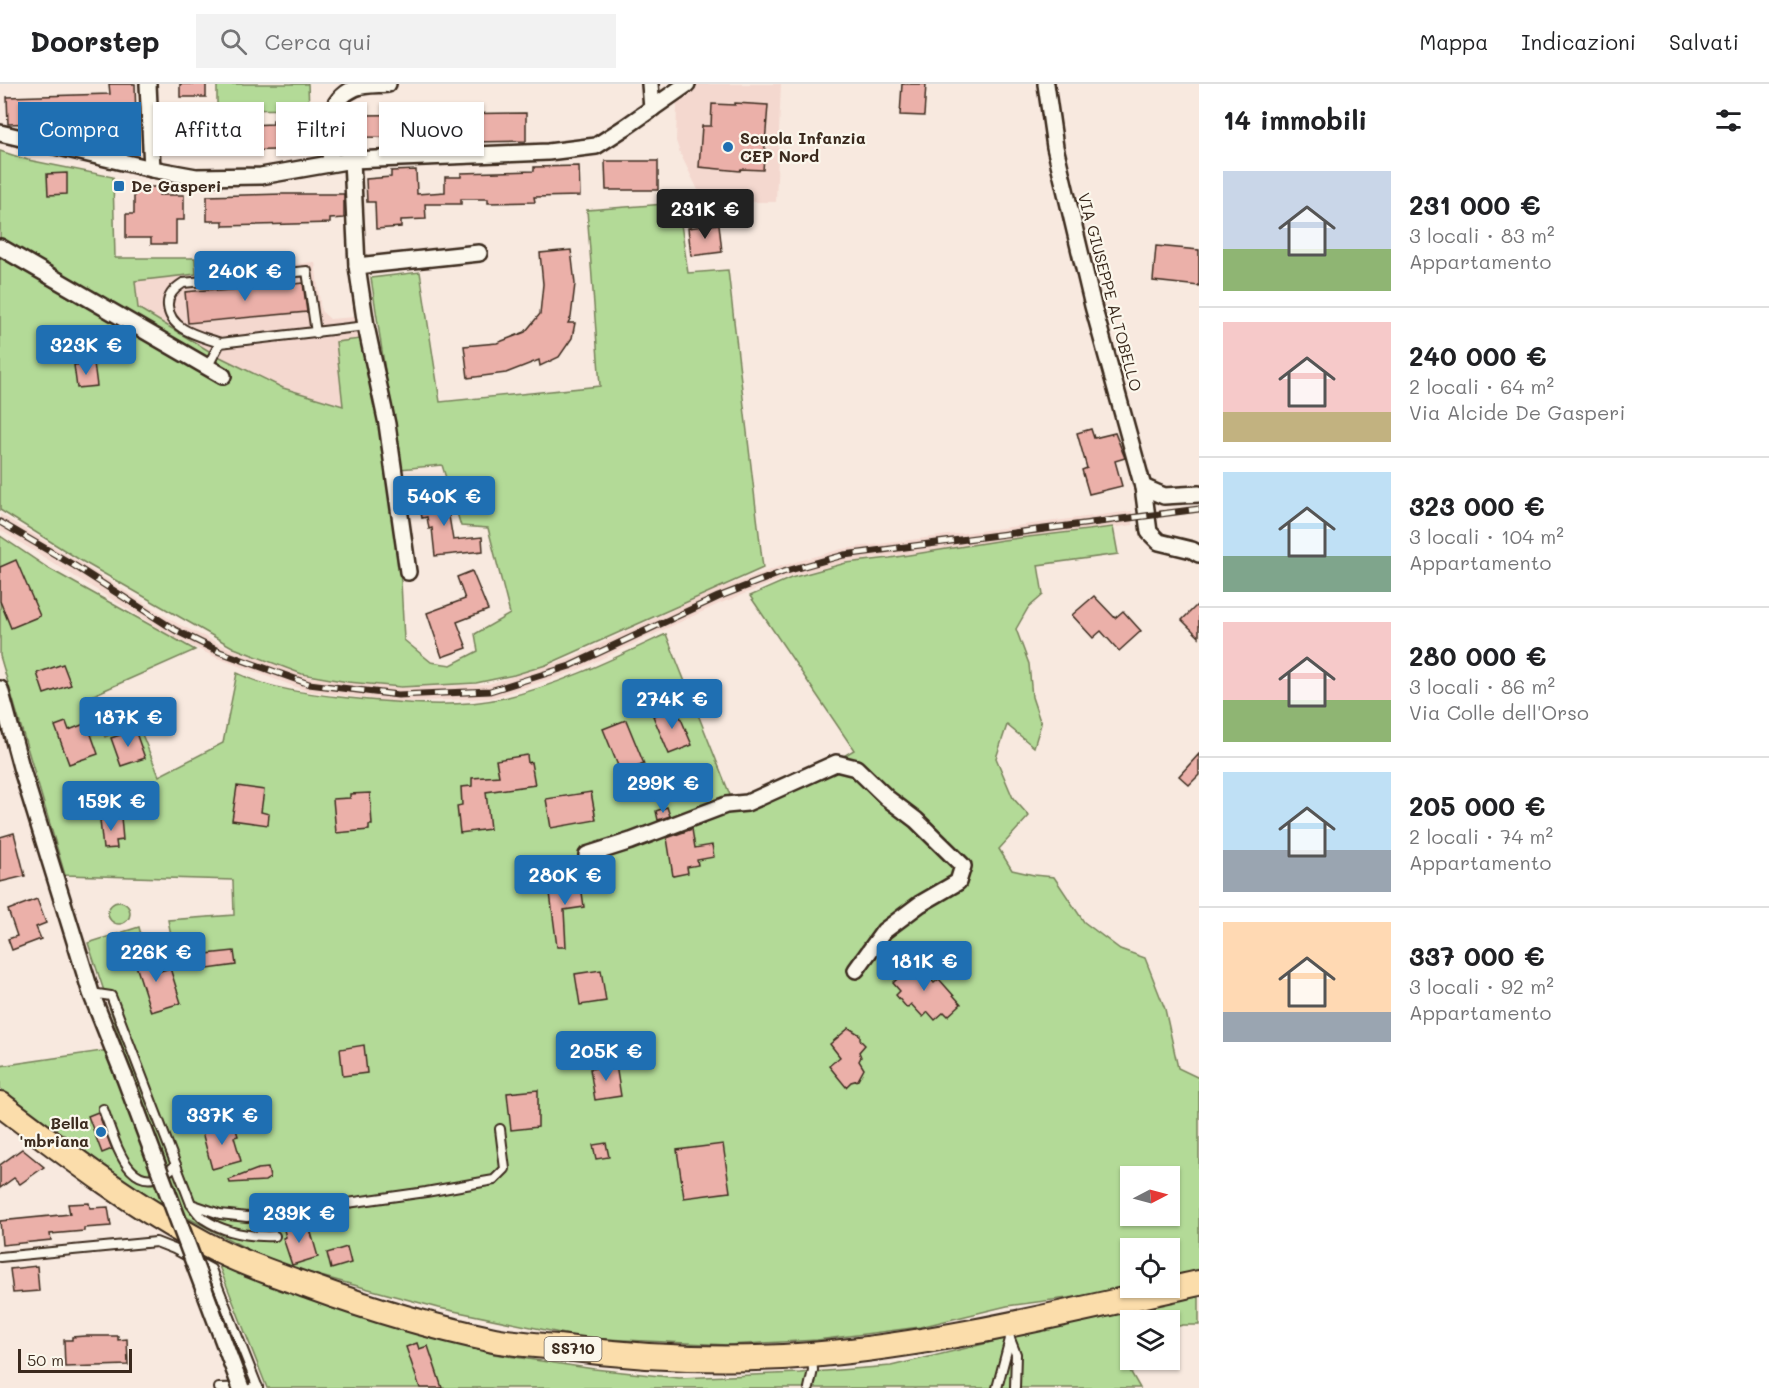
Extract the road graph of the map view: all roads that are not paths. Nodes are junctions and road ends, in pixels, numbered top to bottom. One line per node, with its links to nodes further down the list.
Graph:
1 (148, 84): 10 (street)
2 (388, 84): 9 (street)
3 (650, 84): 6 (street)
4 (687, 84): 6 (street)
5 (1046, 84): 19 (street, VIA GIUSEPPE ALTOBELLO)
6 (652, 109): 8 (street)
7 (0, 133): 10 (street)
8 (352, 160): 9 (street); 13 (street)
9 (332, 163): 10 (street)
10 (152, 169)
11 (0, 247): 17 (street)
12 (479, 253): 13 (street)
13 (357, 266): 14 (street)
14 (366, 326): 15 (lane); 22 (street)
15 (316, 333): 16 (lane); 16 (lane)
16 (220, 343): 17 (lane)
17 (208, 366): 18 (street)
18 (223, 376)
19 (1143, 487): 20 (street); 21 (street, VIA GIUSEPPE ALTOBELLO)
20 (1199, 494)
21 (1199, 554)
22 (408, 572)
23 (0, 689): 26 (street)
24 (587, 855): 25 (street)
25 (856, 969)
26 (91, 993): 30 (lane); 38 (street, bridge)
27 (0, 1104): 36 (main road, SS710)
28 (103, 1109): 30 (lane)
29 (500, 1129): 31 (lane)
30 (176, 1165): 31 (lane)
31 (191, 1204): 32 (lane)
32 (275, 1236)
33 (0, 1257): 39 (lane)
34 (1199, 1283): 35 (main road, SS710)
35 (1008, 1332): 36 (main road, SS710); 41 (lane); 42 (lane)
36 (812, 1355): 40 (lane)
37 (219, 1388): 39 (lane)
38 (241, 1388)
39 (258, 1388)
40 (809, 1388)
41 (997, 1388)
42 (1015, 1388)

